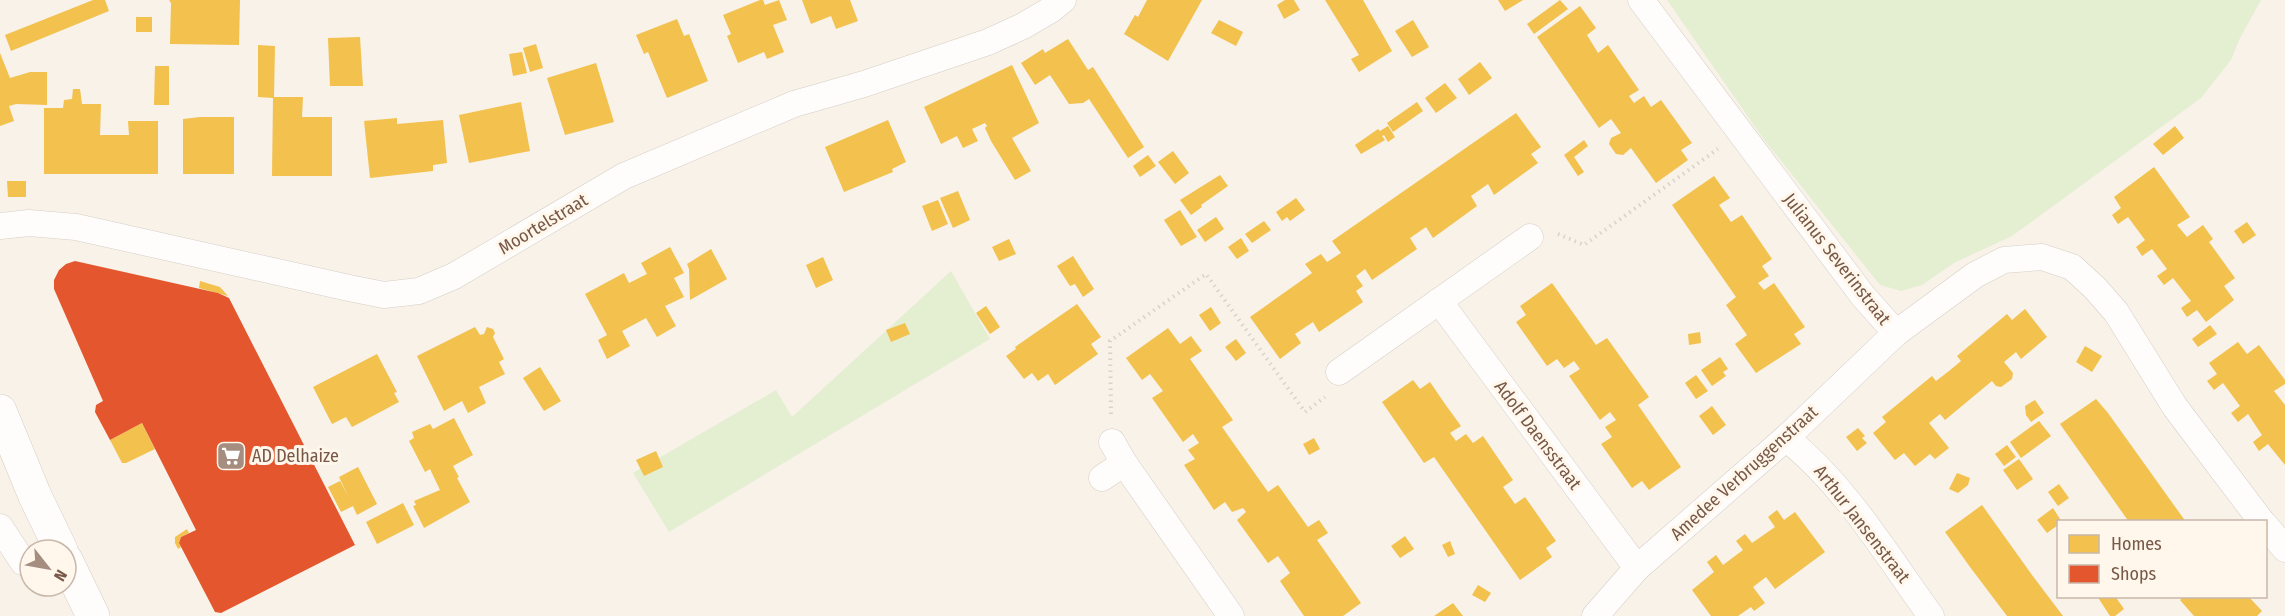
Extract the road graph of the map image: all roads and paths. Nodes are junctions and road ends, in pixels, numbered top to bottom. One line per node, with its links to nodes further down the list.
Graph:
1 (1063, 0): 4 (street, Moortelstraat)
2 (1641, 0): 3 (street, Julianus Severinstraat)
3 (1740, 132): 5 (path); 7 (street, Julianus Severinstraat)
4 (0, 226)
5 (1530, 237): 6 (street)
6 (1439, 301): 8 (street); 20 (street, Adolf Daensstraat)
7 (1896, 333): 10 (street, Amedee Verbruggenstraat); 14 (street, Julianus Severinstraat)
8 (1339, 372): 12 (path)
9 (0, 411): 11 (main road)
10 (1786, 438): 20 (street, Amedee Verbruggenstraat); 25 (street, Arthur Jansenstraat)
11 (8, 453): 17 (main road)
12 (1118, 453): 13 (street); 23 (street)
13 (1102, 478)
14 (2260, 520)
15 (0, 527): 19 (street)
16 (2267, 528): 18 (street)
17 (54, 538)
18 (2285, 549)
19 (18, 554)
20 (1637, 568): 24 (street, Amedee Verbruggenstraat)
21 (78, 585): 22 (main road)
22 (93, 616)
23 (1231, 616)
24 (1595, 616)
25 (1931, 616)

